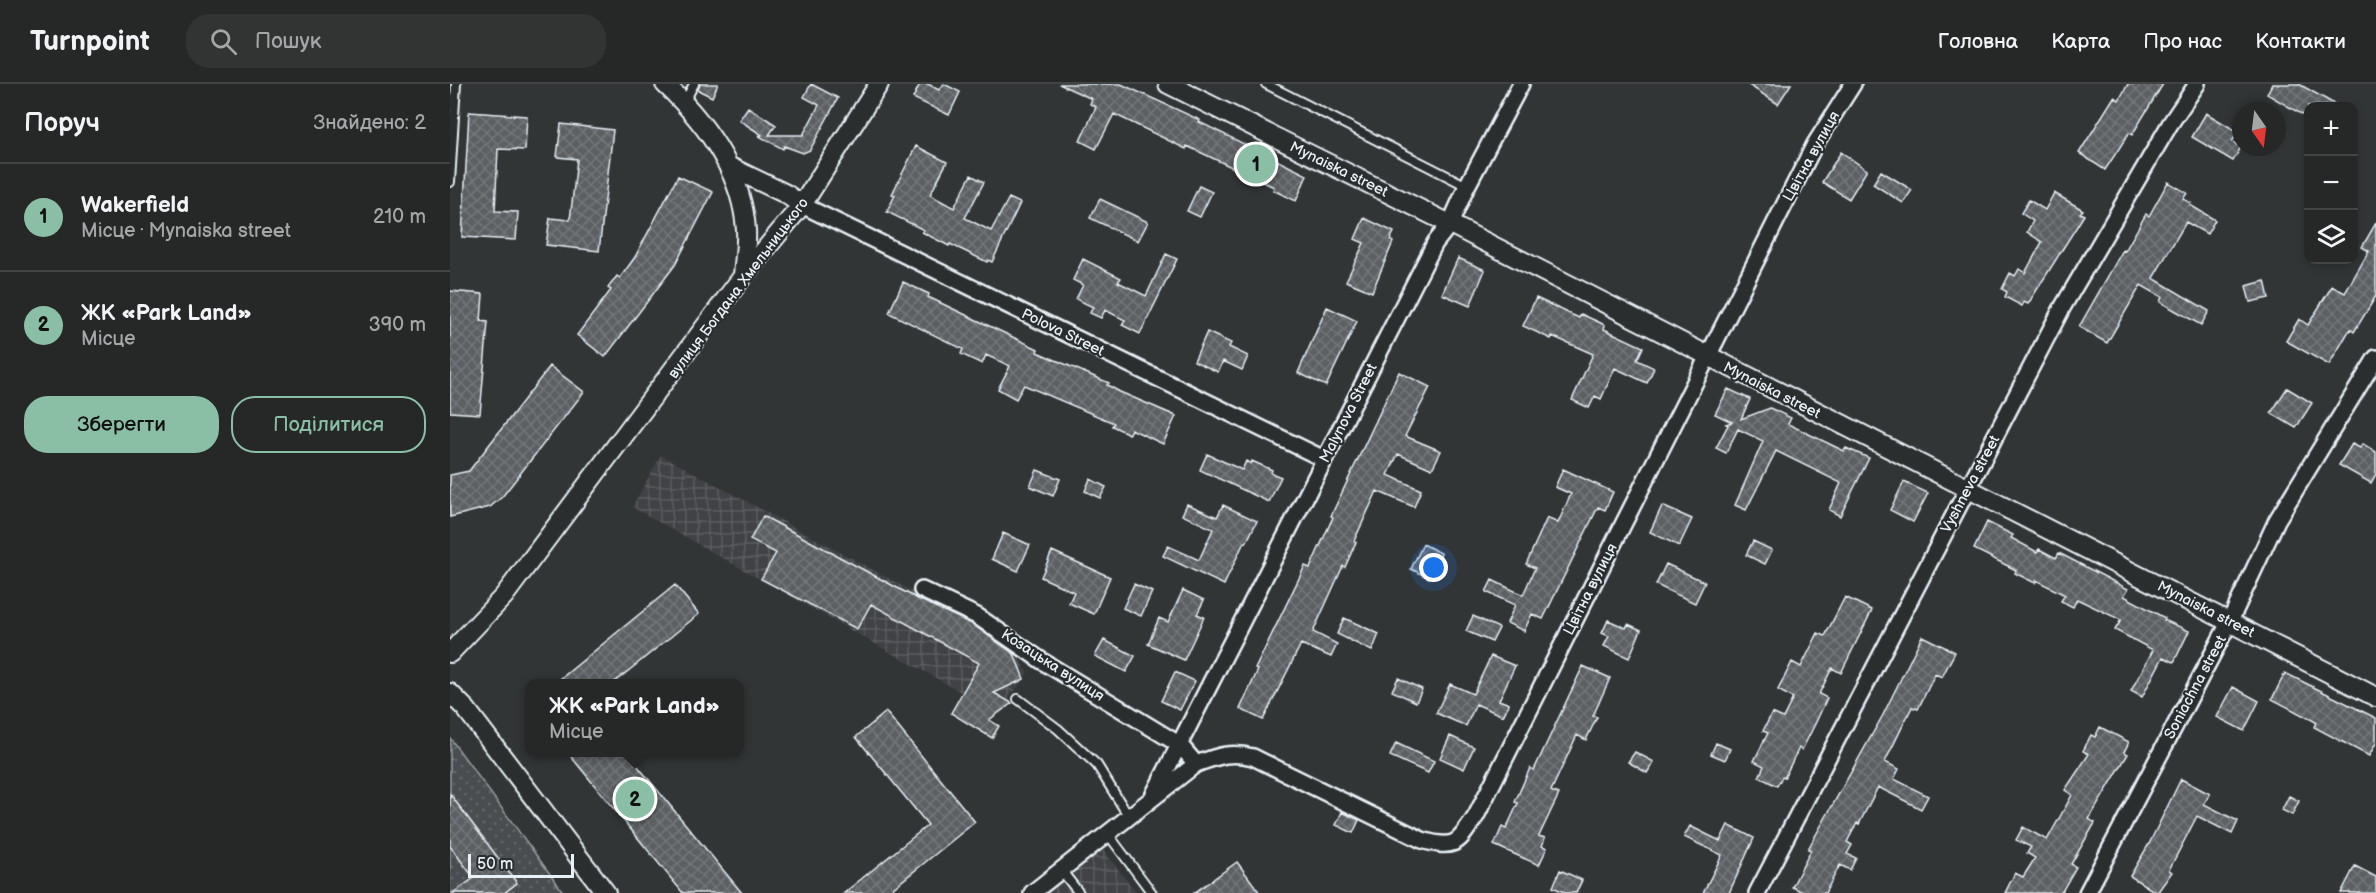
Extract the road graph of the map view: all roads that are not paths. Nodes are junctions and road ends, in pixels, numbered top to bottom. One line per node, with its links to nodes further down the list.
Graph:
1 (456, 84): 12 (lane)
2 (665, 84): 10 (street)
3 (694, 84): 10 (lane)
4 (879, 84): 14 (street, вулиця Богдана Хмельницького)
5 (1167, 84): 15 (street, Mynaiska street)
6 (1266, 84): 13 (lane)
7 (1521, 84): 13 (street, Malynova Street)
8 (1853, 84): 17 (street, Цвітна вулиця)
9 (2197, 84): 20 (street, Vyshneva street)
10 (684, 102): 11 (street)
11 (730, 167): 14 (street); 16 (street)
12 (450, 182)
13 (1467, 186): 15 (street, Malynova Street)
14 (802, 205): 16 (street, вулиця Богдана Хмельницького); 19 (street, Polova Street)
15 (1450, 224): 17 (street, Mynaiska street); 19 (street, Malynova Street)
16 (743, 276): 23 (street, вулиця Богдана Хмельницького)
17 (1707, 357): 20 (street, Mynaiska street); 28 (street, Цвітна вулиця)
18 (2376, 358): 22 (street, Soniachna street)
19 (1324, 459): 27 (street, Malynova Street)
20 (1968, 489): 22 (street, Mynaiska street); 37 (street, Vyshneva street)
21 (922, 590): 27 (street, Козацька вулиця)
22 (2230, 621): 25 (street, Mynaiska street); 38 (street, Soniachna street)
23 (450, 653)
24 (450, 693): 33 (street)
25 (2376, 697)
26 (1018, 699): 30 (lane)
27 (1180, 745): 28 (street, Козацька вулиця); 29 (street, Malynova Street)
28 (1196, 764): 29 (street, Цвітна вулиця)
29 (1150, 801): 30 (street, Цвітна вулиця)
30 (1129, 818): 31 (street, Цвітна вулиця)
31 (1108, 834): 32 (street, Цвітна вулиця); 36 (lane)
32 (1061, 870): 34 (street, Цвітна вулиця); 35 (lane)
33 (606, 893)
34 (1032, 893)
35 (1078, 893)
36 (1152, 893)
37 (1757, 893)
38 (2087, 893)

